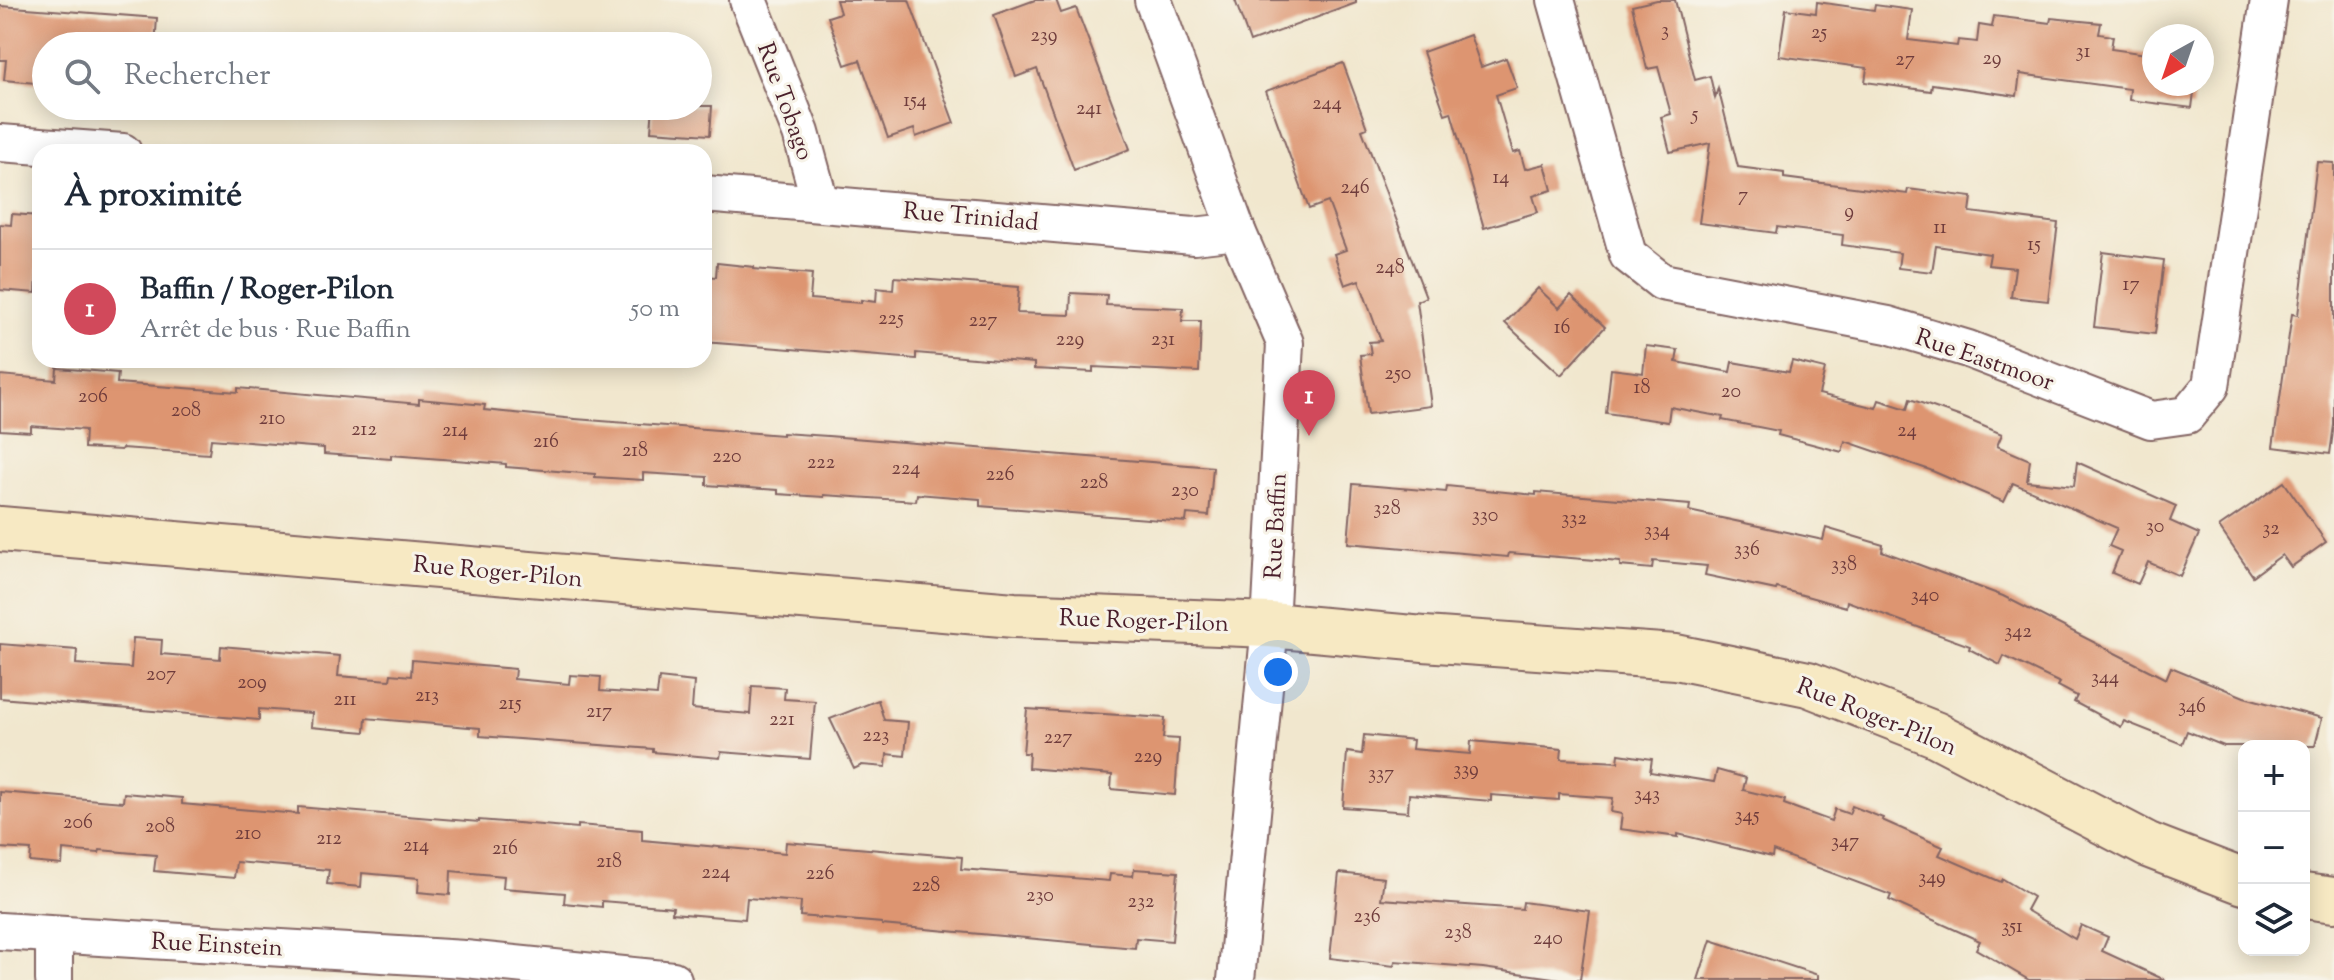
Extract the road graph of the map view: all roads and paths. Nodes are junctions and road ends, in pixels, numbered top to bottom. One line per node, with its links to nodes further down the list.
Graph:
1 (748, 0): 8 (street, Rue Tobago)
2 (1153, 0): 9 (street, Rue Baffin)
3 (1556, 0): 4 (street, Rue Eastmoor)
4 (2269, 0)
5 (0, 143): 6 (street)
6 (32, 145)
7 (712, 195): 8 (street, Rue Trinidad)
8 (820, 202): 9 (street, Rue Trinidad)
9 (1237, 231): 11 (street, Rue Baffin)
10 (0, 529): 11 (street, Rue Roger-Pilon)
11 (1270, 625): 12 (street, Rue Roger-Pilon); 20 (street, Rue Baffin)
12 (2238, 880)
13 (2310, 897): 14 (street)
14 (2334, 900)
15 (0, 931): 16 (street, Rue Einstein)
16 (54, 935): 17 (street, Rue Einstein); 18 (street)
17 (464, 969): 19 (street, Rue Einstein)
18 (54, 980)
19 (673, 980)
20 (1236, 980)

